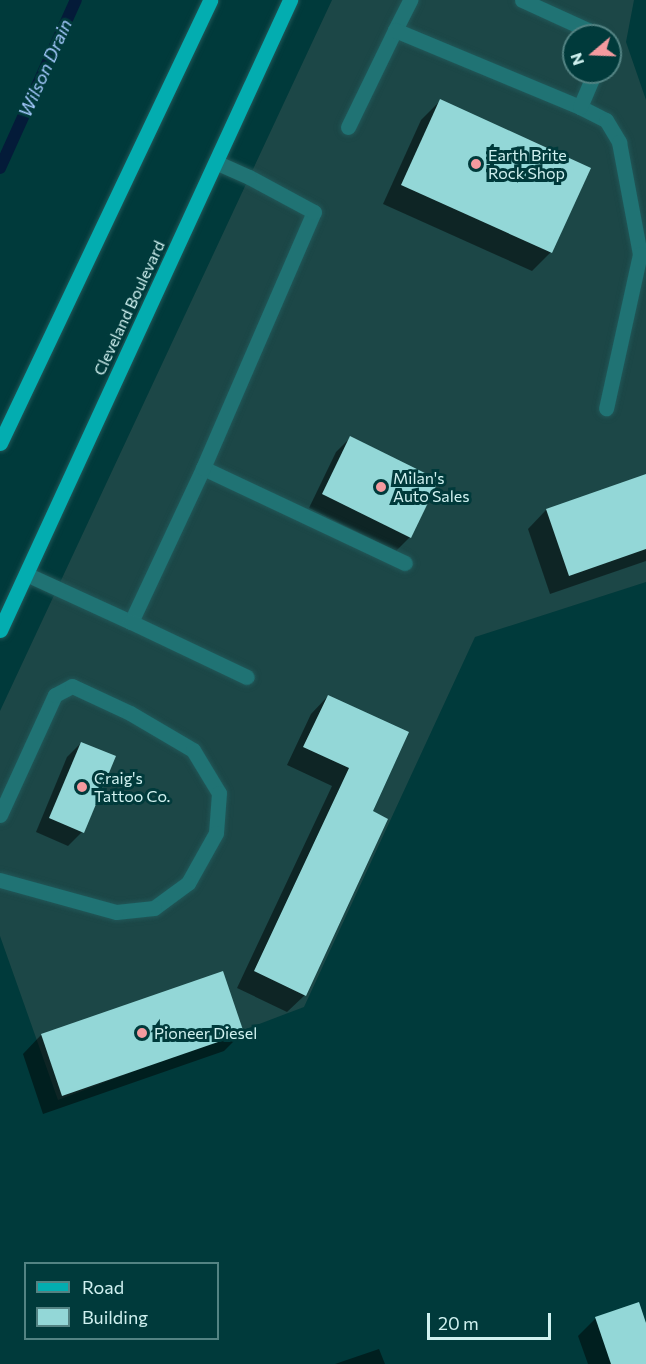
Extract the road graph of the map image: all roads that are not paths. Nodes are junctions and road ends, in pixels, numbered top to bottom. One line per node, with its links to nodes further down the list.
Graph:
1 (210, 0): 12 (main road)
2 (290, 0): 10 (main road, Cleveland Boulevard)
3 (410, 0): 6 (lane)
4 (522, 0): 5 (lane)
5 (575, 24)
6 (395, 30): 8 (lane); 9 (lane)
7 (590, 84): 8 (lane)
8 (580, 107): 11 (lane)
9 (348, 127)
10 (216, 162): 13 (lane); 15 (main road, Cleveland Boulevard)
11 (606, 408)
12 (0, 443)
13 (203, 468): 14 (lane); 16 (lane)
14 (405, 562)
15 (26, 574): 16 (lane); 17 (main road, Cleveland Boulevard)
16 (131, 622): 18 (lane)
17 (0, 630)
18 (247, 677)
19 (0, 815): 20 (lane)
20 (0, 880)

